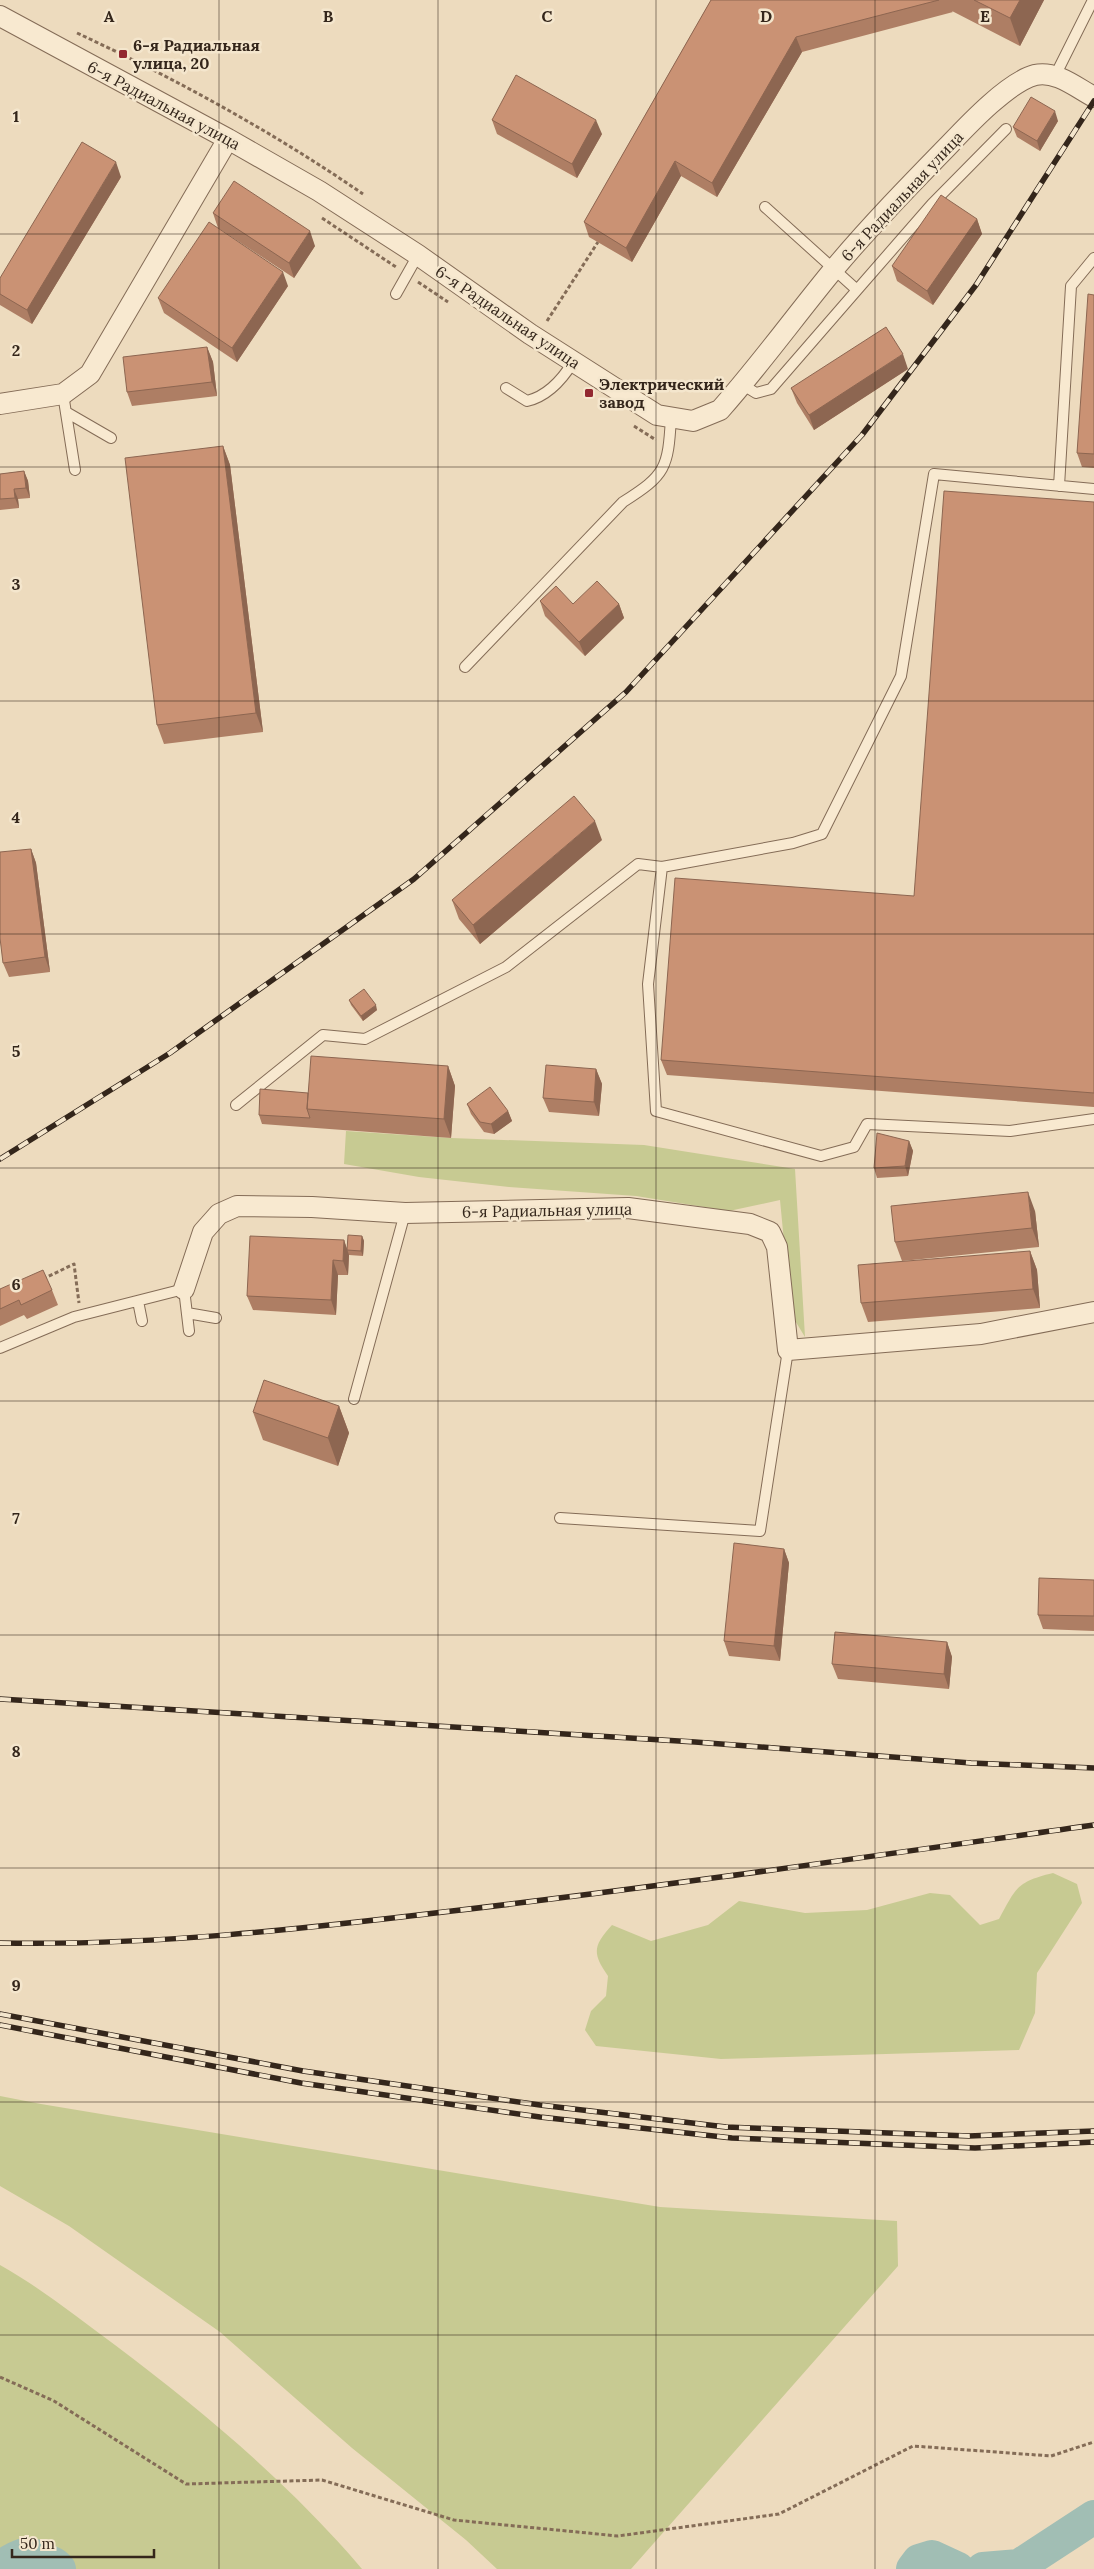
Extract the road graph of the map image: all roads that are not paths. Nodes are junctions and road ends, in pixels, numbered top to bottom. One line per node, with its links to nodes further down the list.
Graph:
1 (1093, 0): 3 (lane)
2 (0, 16): 6 (street, 6-я Радиальная улица)
3 (1055, 76): 4 (street); 10 (street, 6-я Радиальная улица)
4 (1094, 97)
5 (1006, 129): 11 (lane)
6 (228, 139): 8 (street, 6-я Радиальная улица); 16 (street)
7 (765, 207): 10 (lane)
8 (418, 256): 12 (lane); 13 (street, 6-я Радиальная улица)
9 (1094, 258): 21 (lane)
10 (834, 269): 11 (lane); 14 (street, 6-я Радиальная улица)
11 (857, 290): 14 (lane)
12 (396, 294)
13 (573, 362): 15 (lane); 18 (street, 6-я Радиальная улица)
14 (742, 385): 18 (street, 6-я Радиальная улица)
15 (506, 388)
16 (64, 403): 17 (street); 19 (lane); 20 (lane)
17 (0, 404)
18 (672, 418): 23 (lane)
19 (111, 438)
20 (76, 470)
21 (1059, 486): 22 (lane); 24 (lane)
22 (1094, 489)
23 (465, 667)
24 (662, 867): 25 (lane); 26 (lane)
25 (236, 1105)
26 (1094, 1119)
27 (405, 1213): 28 (street, 6-я Радиальная улица); 36 (street, 6-я Радиальная улица); 37 (lane)
28 (184, 1289): 29 (lane); 31 (lane)
29 (138, 1301): 33 (lane); 35 (lane)
30 (1094, 1312): 36 (street)
31 (187, 1313): 32 (lane); 34 (lane)
32 (216, 1318)
33 (142, 1321)
34 (189, 1331)
35 (0, 1348)
36 (788, 1350): 38 (lane)
37 (354, 1399)
38 (560, 1518)

